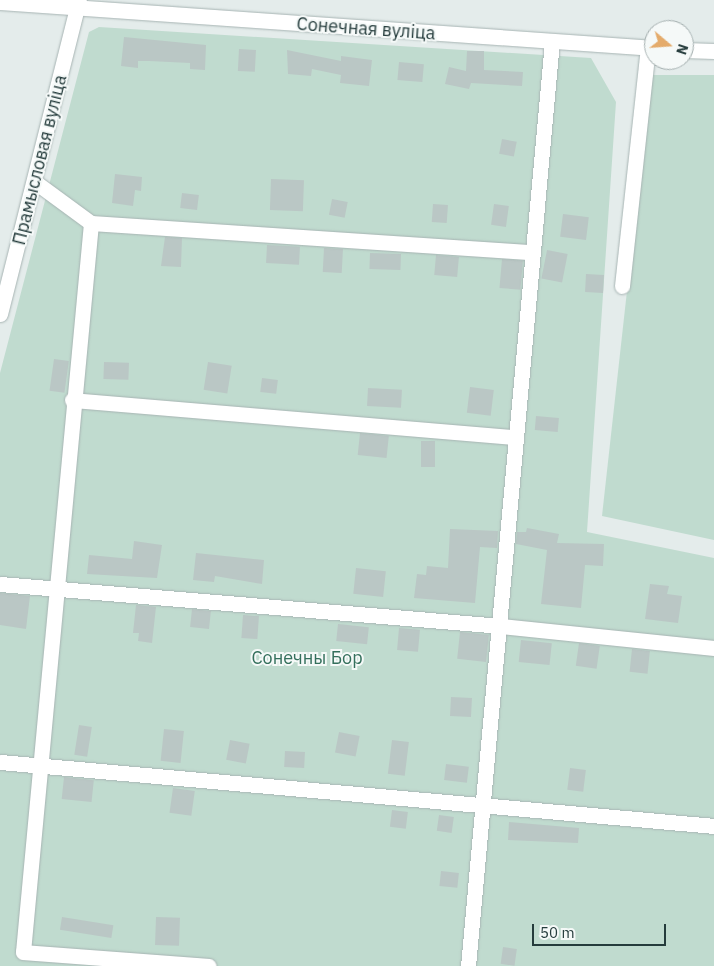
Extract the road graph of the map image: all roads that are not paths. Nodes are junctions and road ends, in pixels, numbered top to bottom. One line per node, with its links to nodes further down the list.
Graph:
1 (0, 2): 2 (street, Сонечная вуліца)
2 (79, 3): 3 (street, Сонечная вуліца); 8 (street, Прамысловая вуліца)
3 (552, 42): 4 (street, Сонечная вуліца); 10 (street)
4 (644, 48)
5 (694, 50): 6 (street)
6 (714, 51)
7 (648, 70): 11 (street)
8 (35, 182): 9 (street); 12 (street, Прамысловая вуліца)
9 (91, 223): 10 (street); 13 (street)
10 (532, 252): 14 (street)
11 (622, 286)
12 (0, 314)
13 (72, 400): 14 (street); 16 (street)
14 (515, 437): 17 (street)
15 (0, 584): 16 (street)
16 (54, 588): 17 (street); 20 (street)
17 (501, 626): 18 (street); 21 (street)
18 (714, 648)
19 (0, 762): 20 (street)
20 (39, 765): 21 (street); 23 (street)
21 (484, 804): 22 (street); 24 (street)
22 (714, 826)
23 (208, 966)
24 (468, 966)

